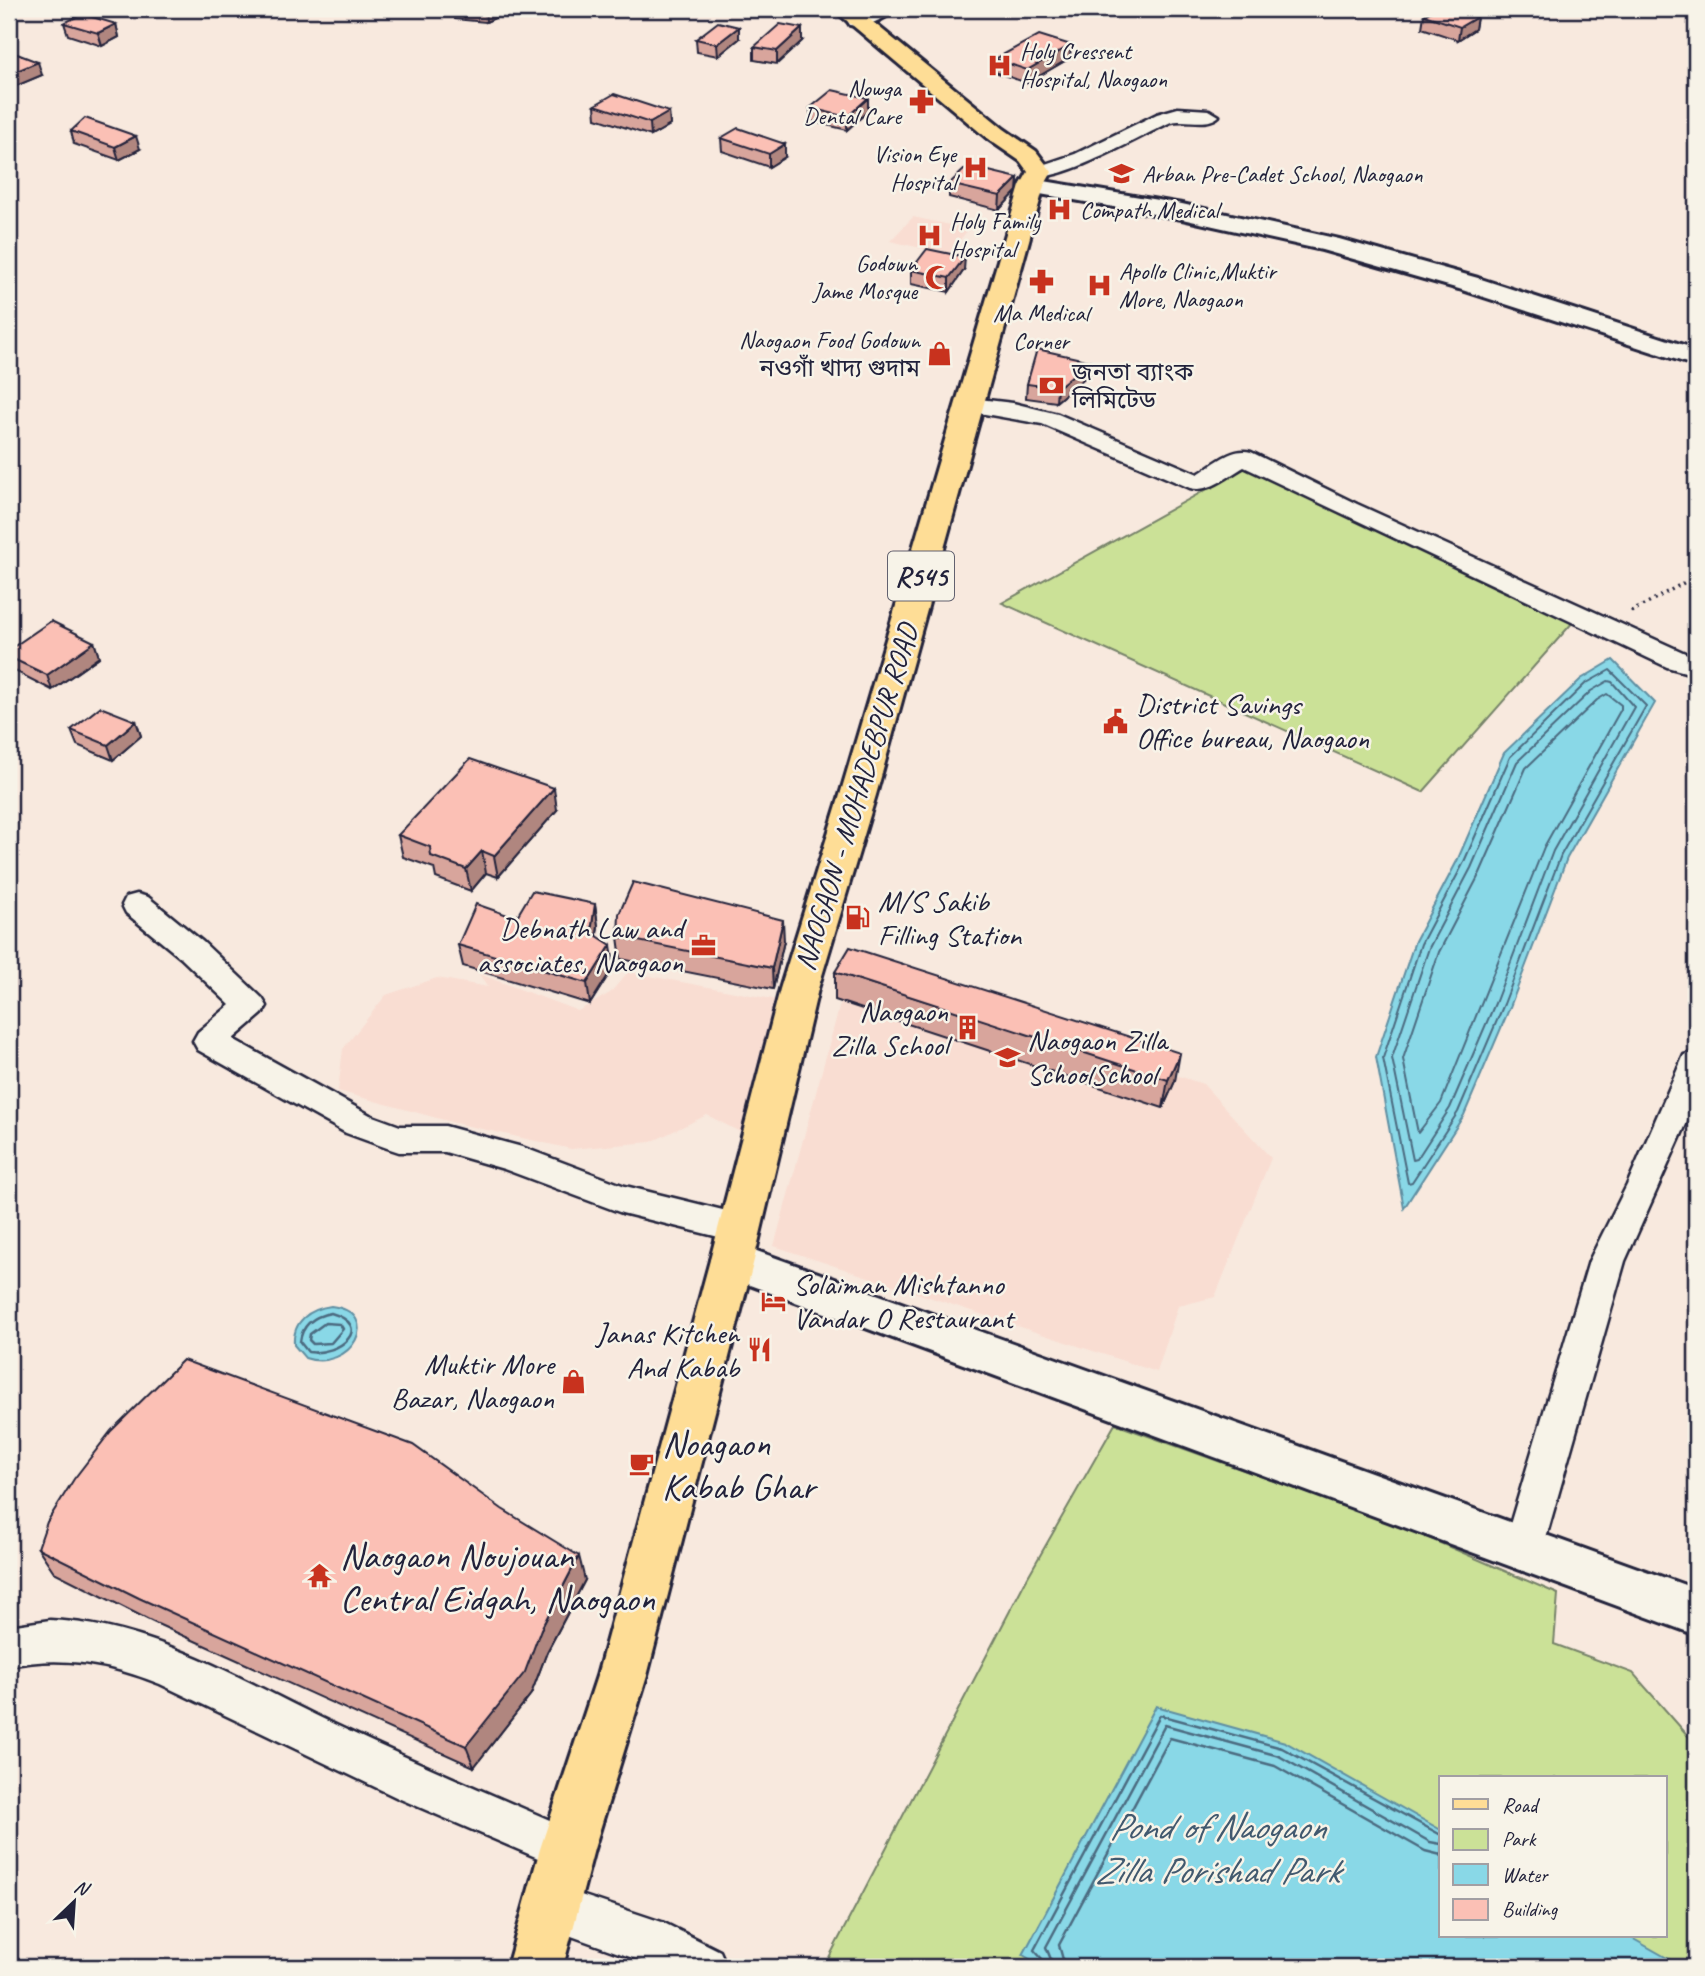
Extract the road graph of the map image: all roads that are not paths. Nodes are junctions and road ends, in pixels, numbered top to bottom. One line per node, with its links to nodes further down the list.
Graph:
1 (862, 12): 3 (main road)
2 (1209, 116): 3 (street)
3 (1036, 179): 4 (street); 5 (main road, NAOGAON - MOHADEBPUR ROAD / R545)
4 (1696, 358)
5 (970, 405): 6 (street); 9 (main road, NAOGAON - MOHADEBPUR ROAD / R545)
6 (1696, 667)
7 (138, 905): 9 (street)
8 (1696, 1064): 10 (street)
9 (736, 1244): 10 (street); 13 (main road, R545)
10 (1522, 1548): 11 (street)
11 (1696, 1612)
12 (9, 1646): 13 (street)
13 (567, 1849): 14 (main road, R545)
14 (551, 1908): 15 (main road, R545); 16 (street)
15 (535, 1967)
16 (704, 1967)

